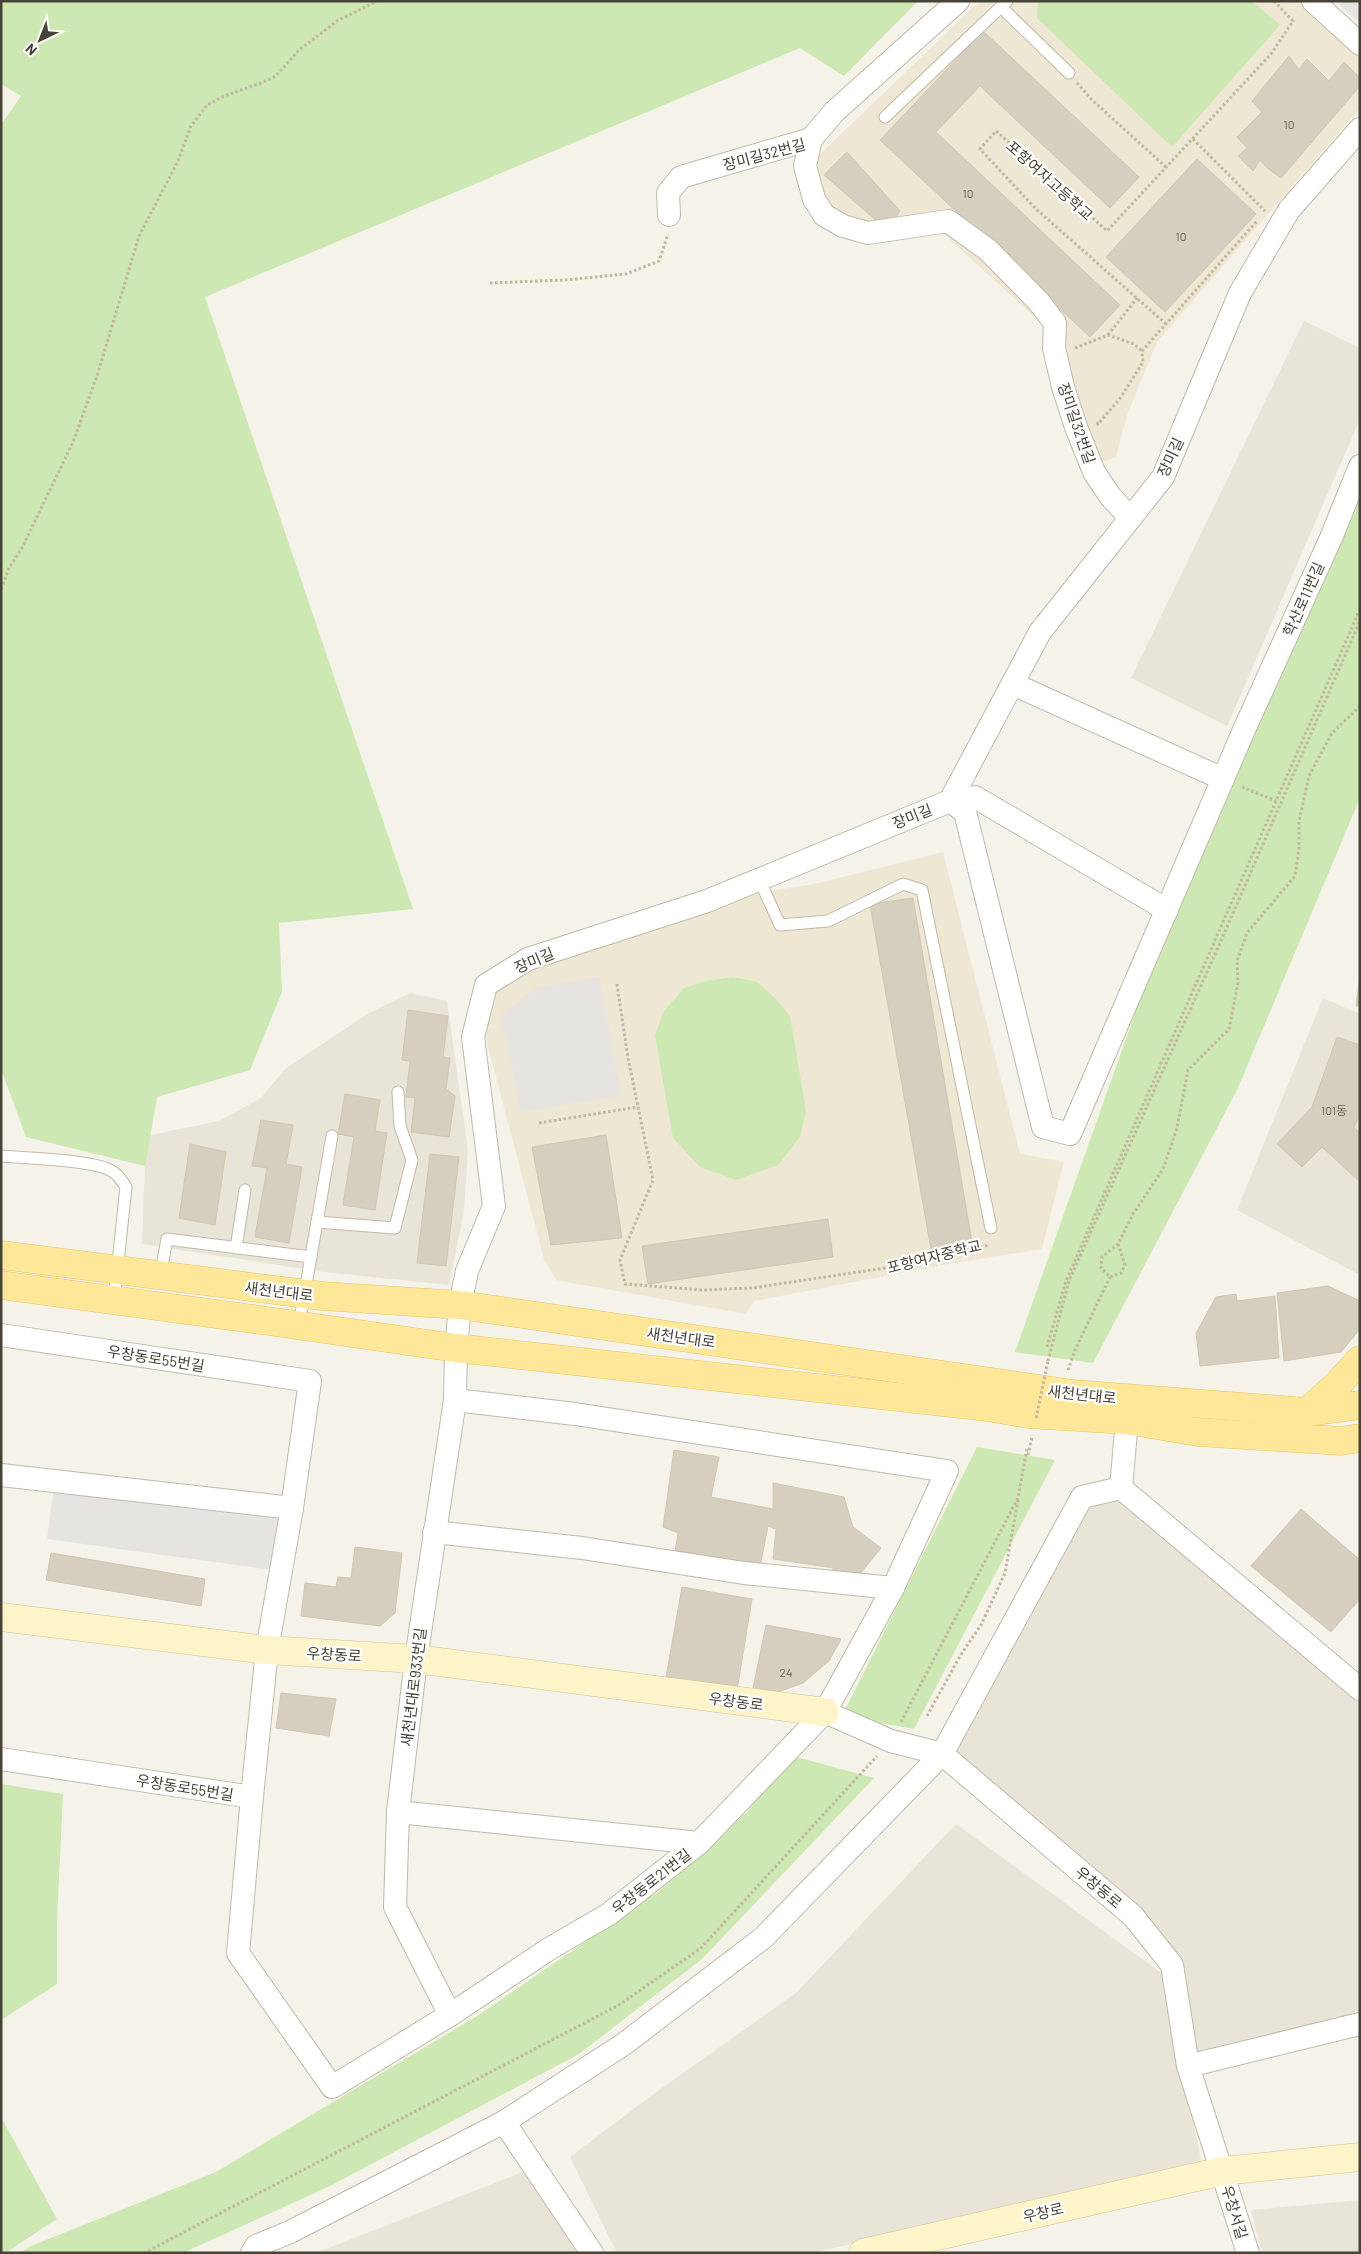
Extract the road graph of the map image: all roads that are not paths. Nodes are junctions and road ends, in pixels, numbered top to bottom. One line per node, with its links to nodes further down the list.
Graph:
1 (958, 1): 8 (street)
2 (1313, 1): 4 (street)
3 (1004, 4): 5 (lane); 6 (lane)
4 (1360, 44)
5 (1069, 73)
6 (885, 117)
7 (1360, 129): 11 (street, 장미길)
8 (811, 139): 9 (street, 장미길32번길); 11 (street, 장미길32번길)
9 (668, 216)
10 (1360, 466): 13 (street, 학산로11번길)
11 (1130, 518): 12 (street, 장미길)
12 (1013, 684): 13 (street); 14 (street, 장미길)
13 (1223, 779): 16 (street, 학산로11번길)
14 (950, 801): 15 (street, 장미길); 16 (street); 16 (street, 학산로11번길)
15 (759, 880): 22 (lane, 포항여자중학교); 31 (street, 장미길)
16 (1167, 910)
17 (398, 1092): 21 (lane)
18 (332, 1136): 21 (lane)
19 (1, 1156): 26 (lane)
20 (245, 1190): 23 (lane)
21 (317, 1222): 25 (lane)
22 (991, 1228)
23 (236, 1248): 25 (lane); 27 (lane)
24 (1, 1255): 26 (main road, 새천년대로)
25 (311, 1257): 29 (lane)
26 (118, 1271): 27 (main road, 새천년대로); 30 (lane)
27 (160, 1276): 29 (main road, 새천년대로)
28 (1, 1285): 30 (main road, 새천년대로)
29 (304, 1293): 31 (main road, 새천년대로); 32 (lane)
30 (114, 1300): 32 (main road, 새천년대로)
31 (460, 1305): 34 (street, 장미길); 38 (main road, 새천년대로)
32 (299, 1325): 34 (main road, 새천년대로)
33 (1, 1335): 43 (street, 우창동로55번길)
34 (456, 1348): 36 (street, 새천년대로933번길); 39 (main road, 새천년대로)
35 (1360, 1360): 38 (main road)
36 (455, 1400): 44 (street, 새천년대로933번길); 45 (street, 우창동로21번길)
37 (1360, 1404): 38 (main road, 새천년대로)
38 (1307, 1412)
39 (1127, 1420): 40 (main road, 새천년대로); 42 (street)
40 (1354, 1443)
41 (1, 1475): 43 (street)
42 (1121, 1488): 49 (street); 51 (street)
43 (292, 1508): 47 (street, 우창동로55번길)
44 (434, 1532): 45 (street); 48 (street, 새천년대로933번길)
45 (893, 1588): 50 (street, 우창동로21번길)
46 (1, 1617): 47 (main road, 우창동로)
47 (267, 1650): 48 (main road, 우창동로); 53 (street, 우창동로55번길)
48 (416, 1659): 50 (main road, 우창동로); 54 (street, 새천년대로933번길)
49 (1360, 1690)
50 (825, 1712): 51 (street, 우창동로); 55 (street, 우창동로21번길)
51 (942, 1754): 58 (street, 우창동로); 59 (street)
52 (1, 1760): 53 (street, 우창동로55번길)
53 (252, 1797): 56 (street, 우창동로21번길)
54 (398, 1812): 55 (street); 56 (street, 새천년대로933번길)
55 (699, 1843): 56 (street, 우창동로21번길)
56 (450, 2014)
57 (1360, 2024): 58 (street)
58 (1188, 2066): 61 (street, 우창동로)
59 (504, 2122): 62 (street); 63 (street)
60 (1360, 2157): 61 (main road, 우창로)
61 (1222, 2171): 64 (main road, 우창로); 65 (street, 우창서길)
62 (252, 2253)
63 (592, 2253)
64 (863, 2253)
65 (1248, 2253)

